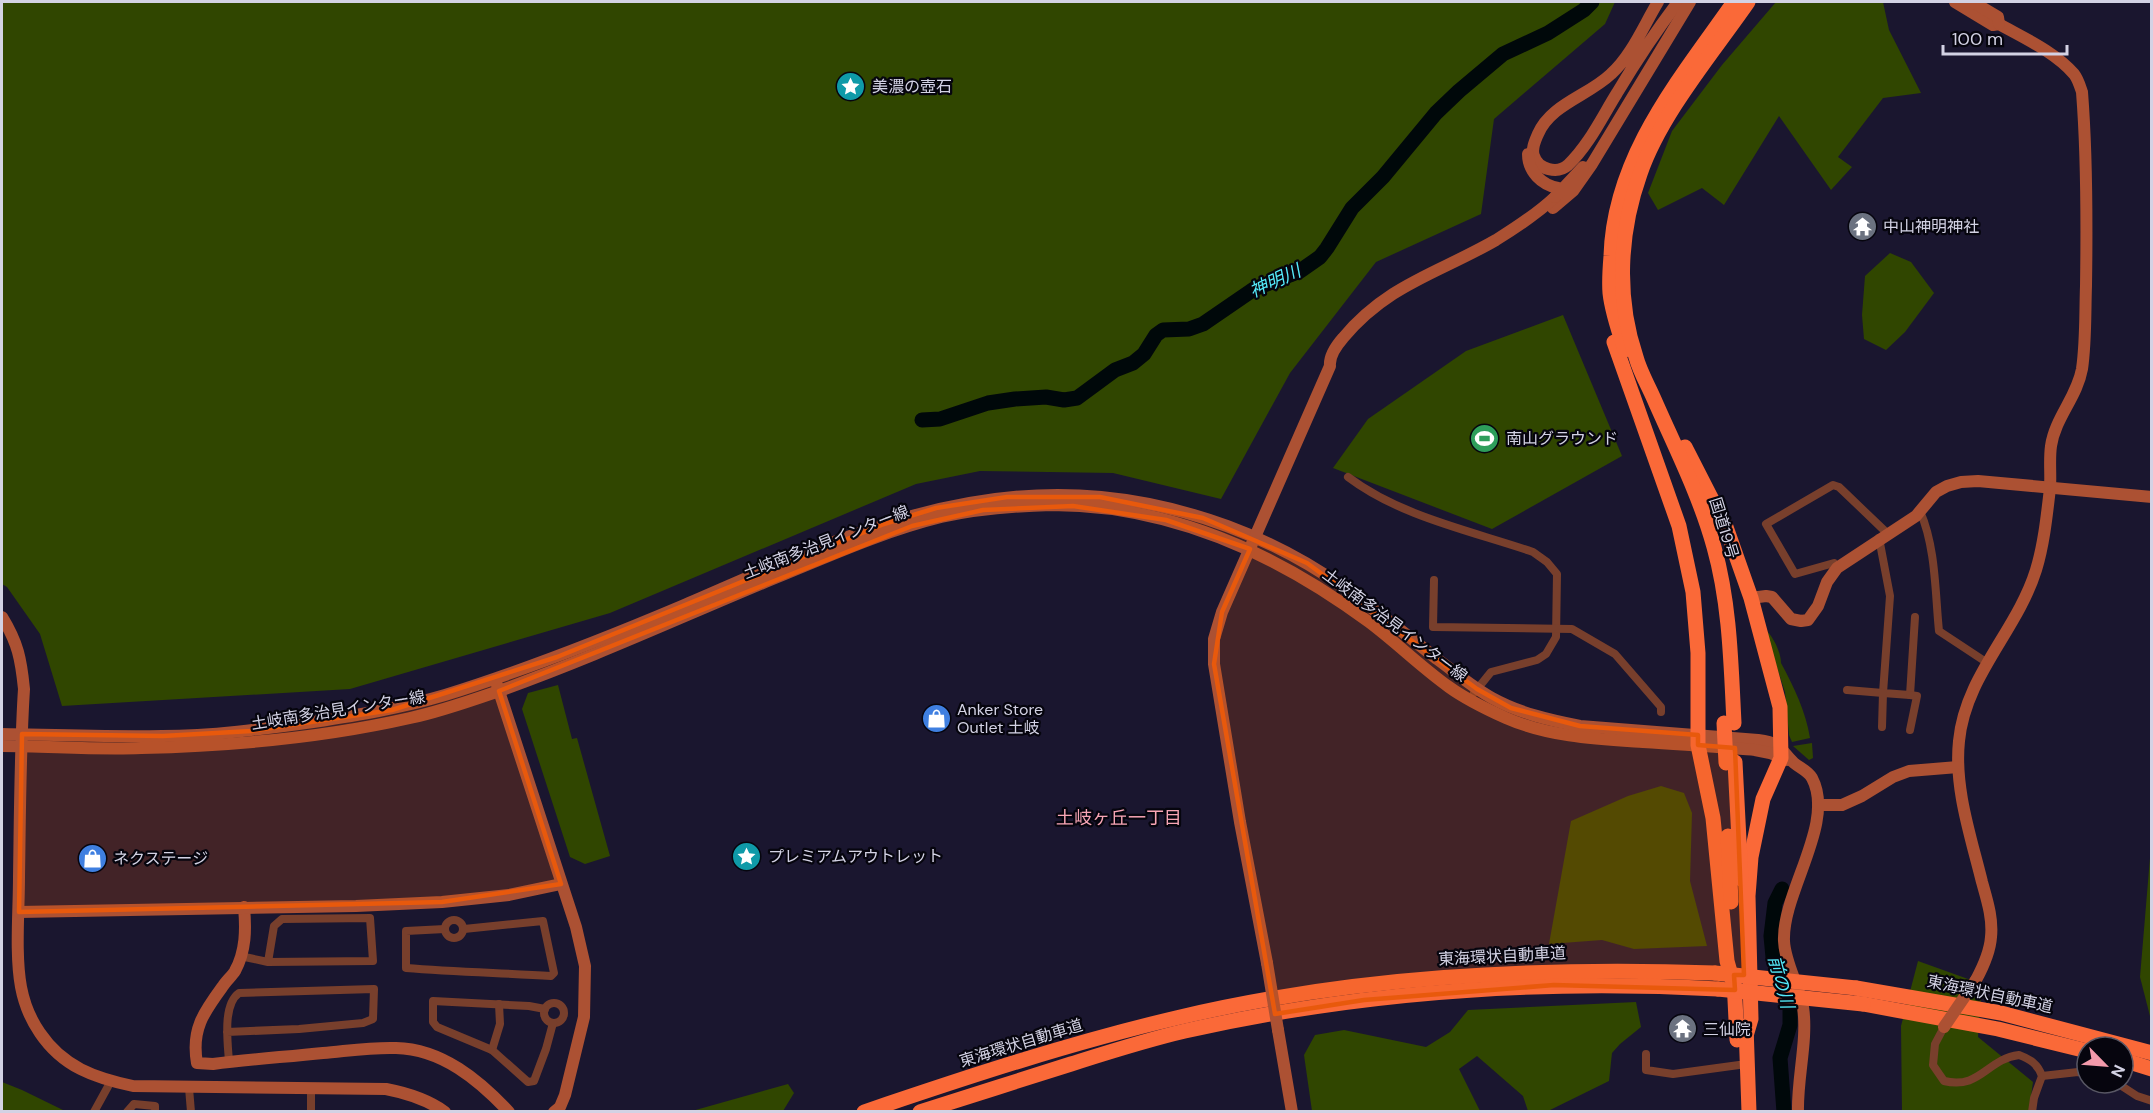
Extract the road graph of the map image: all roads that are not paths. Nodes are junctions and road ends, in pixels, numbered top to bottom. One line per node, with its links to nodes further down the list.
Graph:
1 (1653, 2): 12 (street)
2 (1658, 2): 3 (street)
3 (1680, 2): 12 (street, bridge)
4 (1690, 2): 14 (street)
5 (1729, 2): 11 (street)
6 (1734, 2): 11 (highway, 国道19号)
7 (1748, 2): 15 (highway, 国道19号)
8 (1955, 2): 10 (street)
9 (1973, 2): 10 (street)
10 (1999, 24): 17 (street)
11 (1683, 74): 13 (highway, 国道19号)
12 (1557, 193): 14 (street)
13 (1610, 294): 36 (highway, 国道19号); 41 (highway)
14 (1330, 366): 21 (street)
15 (1647, 383): 24 (highway); 36 (highway, 国道19号)
16 (1348, 477): 27 (street)
17 (2050, 487): 18 (street); 19 (street); 28 (street)
18 (2151, 497)
19 (1920, 511): 20 (street); 28 (street)
20 (1883, 536): 22 (street); 24 (street); 32 (street)
21 (1253, 544): 29 (street, 土岐南多治見インター線); 30 (street, 土岐南多治見インター線); 34 (street, 土岐南多治見インター線); 90 (street, bridge)
22 (1834, 563)
23 (1434, 580): 27 (street)
24 (1751, 598): 43 (highway)
25 (1915, 616): 33 (street)
26 (2, 617): 40 (street)
27 (1558, 628): 30 (street); 35 (street)
28 (1986, 662): 45 (street)
29 (496, 685): 40 (street, 土岐南多治見インター線); 47 (street)
30 (1476, 689): 34 (street); 41 (street, 土岐南多治見インター線)
31 (1848, 690): 32 (street)
32 (1883, 693): 33 (street); 37 (street)
33 (1910, 695): 38 (street)
34 (1469, 701): 41 (street, 土岐南多治見インター線)
35 (1661, 712)
36 (1729, 723): 44 (highway, 国道19号)
37 (1882, 727)
38 (1910, 730)
39 (2, 734): 40 (street, 土岐南多治見インター線)
40 (22, 740): 42 (street, 土岐南多治見インター線); 50 (street)
41 (1698, 740): 43 (street); 56 (highway)
42 (2, 746)
43 (1782, 752): 46 (street); 64 (highway)
44 (1731, 763): 56 (highway, 国道19号); 64 (highway, 国道19号)
45 (1958, 767): 46 (street); 62 (street, bridge)
46 (1818, 805): 93 (street)
47 (561, 884): 48 (street); 60 (street)
48 (453, 901): 49 (street); 51 (street)
49 (244, 907): 50 (street); 54 (street)
50 (19, 912): 75 (street)
51 (454, 920): 52 (street); 53 (street)
52 (445, 929): 53 (street); 53 (street)
53 (464, 929)
54 (240, 956): 55 (street); 69 (street)
55 (268, 962): 55 (street)
56 (1734, 986): 71 (highway, 国道19号)
57 (499, 1004): 58 (street); 66 (street); 66 (street)
58 (545, 1009): 59 (street); 61 (street)
59 (564, 1014): 60 (street); 61 (street)
60 (584, 1017): 87 (street)
61 (553, 1023): 66 (street)
62 (1944, 1027): 74 (street)
63 (227, 1032): 63 (street); 69 (street)
64 (1746, 1036): 92 (highway, 国道19号)
65 (2075, 1047): 89 (highway, 東海環状自動車道, bridge)
66 (492, 1050)
67 (2151, 1053): 88 (highway, 東海環状自動車道, bridge)
68 (1646, 1054): 71 (street)
69 (229, 1062): 86 (street)
70 (2135, 1064): 72 (highway)
71 (1738, 1065): 91 (highway, 国道19号)
72 (2151, 1069)
73 (2075, 1072): 74 (street)
74 (2042, 1076): 94 (street)
75 (111, 1081): 76 (street); 80 (street)
76 (189, 1088): 77 (street); 83 (street)
77 (311, 1088): 84 (street); 85 (street)
78 (2135, 1095): 79 (street)
79 (2151, 1101)
80 (94, 1112)
81 (127, 1112): 82 (street)
82 (156, 1112)
83 (191, 1112)
84 (310, 1112)
85 (445, 1112)
86 (509, 1112)
87 (555, 1112)
88 (864, 1112)
89 (920, 1112)
90 (1292, 1112)
91 (1739, 1112)
92 (1749, 1112)
93 (1798, 1112)
94 (2032, 1112)

